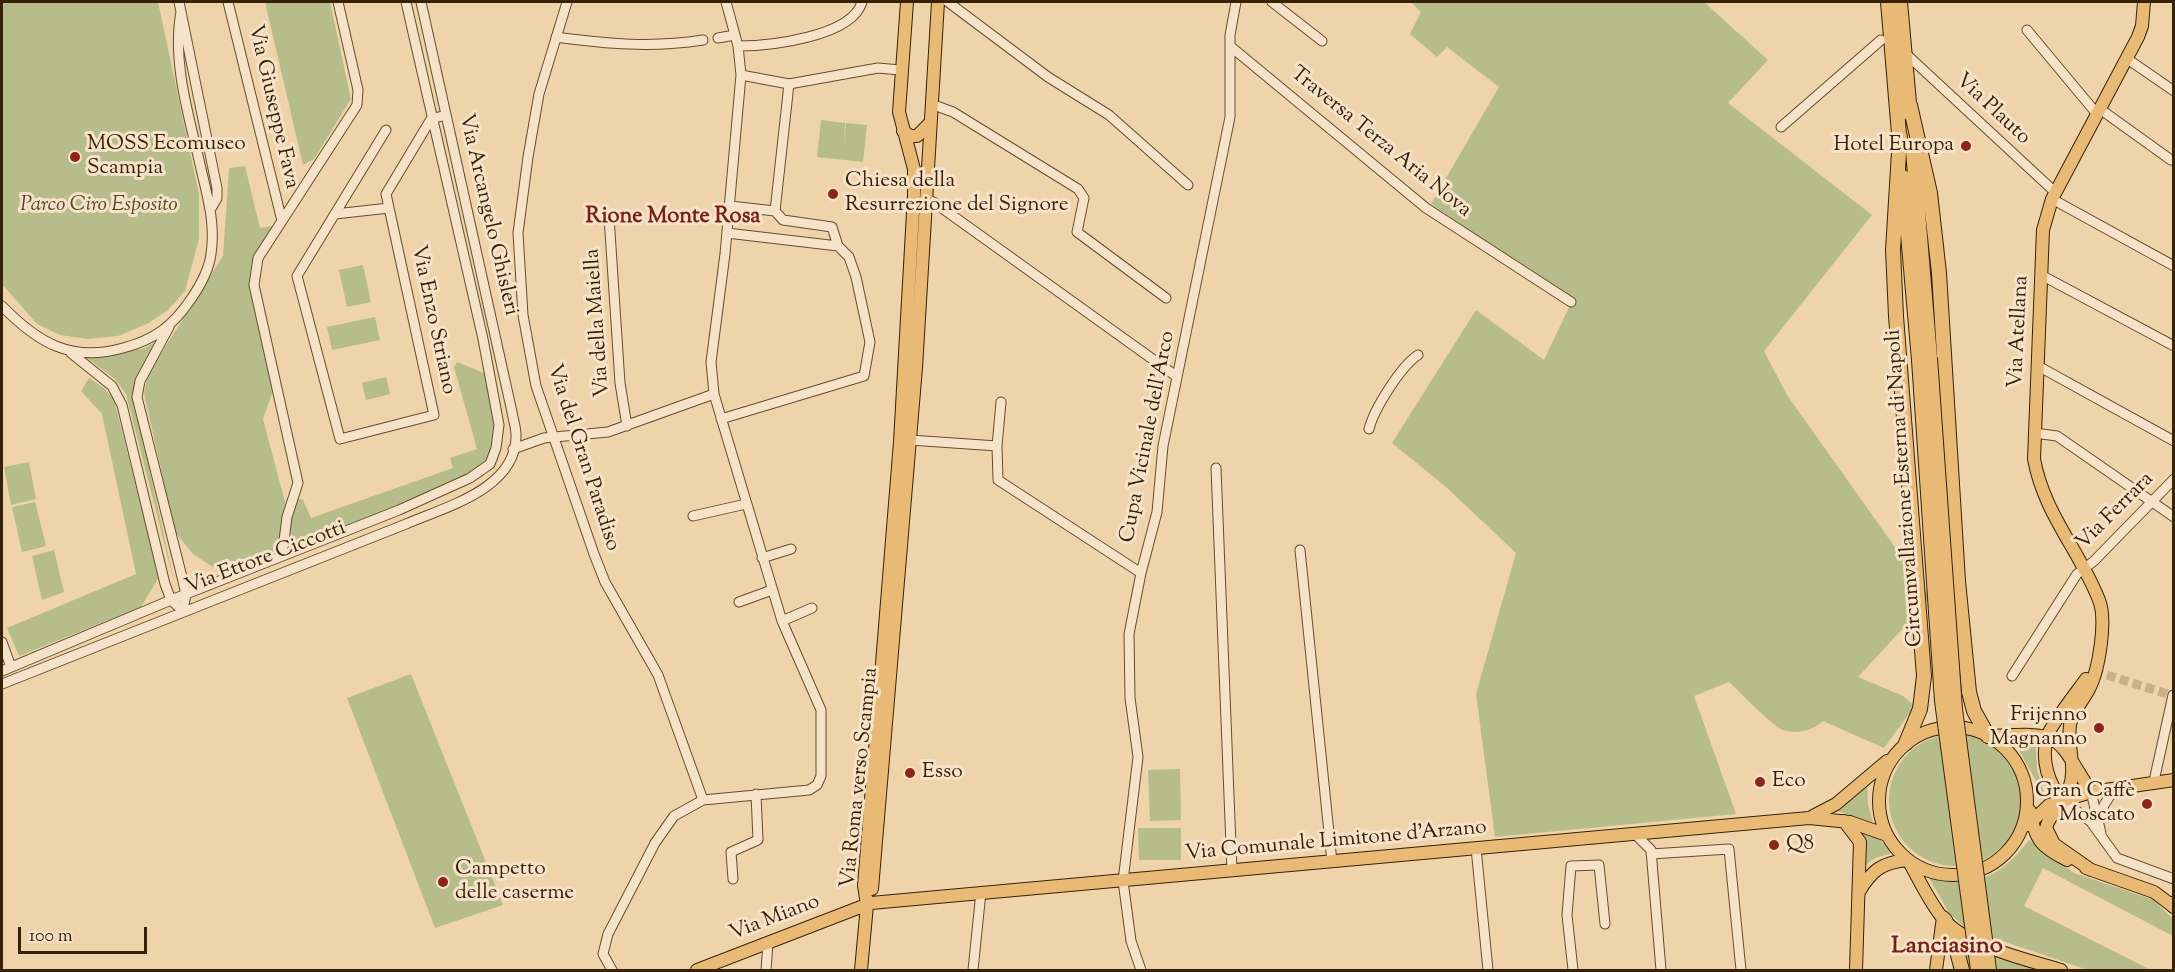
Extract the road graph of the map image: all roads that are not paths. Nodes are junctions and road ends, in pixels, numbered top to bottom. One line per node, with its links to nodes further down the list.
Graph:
1 (179, 2): 61 (street)
2 (228, 2): 53 (street, Via Giuseppe Fava)
3 (338, 2): 53 (street)
4 (406, 2): 38 (street, Via Arcangelo Ghisleri)
5 (421, 2): 37 (street, Via Arcangelo Ghisleri)
6 (567, 2): 21 (street, Via del Gran Paradiso)
7 (726, 2): 20 (street)
8 (862, 2): 26 (street)
9 (907, 2): 30 (main road, Via Roma verso Scampia)
10 (938, 2): 34 (main road, Via Roma verso Scampia)
11 (948, 2): 45 (street)
12 (1236, 2): 27 (street, Cupa Vicinale dell'Arco)
13 (1272, 2): 25 (street)
14 (1888, 2): 43 (highway, Circumvallazione Esterna di Napoli)
15 (1900, 2): 28 (highway, Circumvallazione Esterna di Napoli)
16 (2144, 2): 18 (main road, Via Atellana)
17 (2152, 2): 18 (main road)
18 (2142, 26): 29 (main road, Via Atellana)
19 (2026, 30): 36 (street)
20 (735, 35): 22 (street); 26 (street)
21 (556, 37): 23 (street); 76 (street, Via del Gran Paradiso)
22 (718, 38)
23 (703, 40)
24 (1881, 40): 40 (street)
25 (1322, 41)
26 (738, 46): 31 (street)
27 (1230, 46): 59 (street, Traversa Terza Aria Nova); 67 (street, Cupa Vicinale dell'Arco)
28 (1905, 53): 35 (highway, Circumvallazione Esterna di Napoli); 46 (street, Via Plauto)
29 (2126, 58): 33 (street); 36 (main road, Via Atellana)
30 (900, 70): 32 (street); 42 (main road, Via Roma verso Scampia)
31 (741, 75): 32 (street); 48 (street)
32 (789, 84): 50 (street)
33 (2174, 91)
34 (931, 104): 39 (main road, Via Roma verso Scampia); 58 (street)
35 (1910, 105): 65 (highway, Circumvallazione Esterna di Napoli); 106 (highway)
36 (2099, 111): 44 (street); 46 (main road, Via Atellana)
37 (447, 116): 38 (street); 75 (street, Via Arcangelo Ghisleri)
38 (431, 119): 49 (street, Via Enzo Striano); 71 (street, Via Arcangelo Ghisleri)
39 (930, 123): 42 (main road); 47 (main road, Via Roma verso Scampia)
40 (1781, 127)
41 (386, 130): 51 (street)
42 (903, 131): 77 (main road, Via Roma verso Scampia)
43 (1900, 136): 65 (highway, Circumvallazione Esterna di Napoli); 108 (highway)
44 (2171, 160)
45 (1188, 185)
46 (2054, 196): 56 (street, Via Plauto); 57 (main road, Via Atellana)
47 (925, 198): 67 (street); 77 (main road, Via Roma verso Scampia)
48 (730, 206): 50 (street); 54 (street)
49 (389, 208): 51 (street); 51 (street, Via Enzo Striano)
50 (775, 211): 55 (street)
51 (335, 214)
52 (609, 217): 72 (street, Via della Maiella)
53 (282, 221): 89 (street)
54 (727, 233): 55 (street); 68 (street)
55 (838, 246): 70 (street)
56 (2174, 266)
57 (2043, 276): 62 (street); 66 (main road, Via Atellana)
58 (1166, 298)
59 (1571, 303)
60 (2, 306): 63 (street)
61 (170, 327): 63 (street); 94 (street)
62 (2174, 346)
63 (69, 352): 95 (street)
64 (1418, 356): 73 (street)
65 (1924, 359): 155 (highway, Circumvallazione Esterna di Napoli, bridge); 156 (highway, Circumvallazione Esterna di Napoli, bridge)
66 (2038, 366): 74 (main road, Via Atellana); 78 (street)
67 (1176, 376): 92 (street, Cupa Vicinale dell'Arco)
68 (714, 394): 70 (street); 72 (street)
69 (1001, 402): 79 (street)
70 (721, 419): 83 (street)
71 (499, 425): 89 (street, Via Ettore Ciccotti)
72 (627, 426): 76 (street)
73 (1369, 429)
74 (2034, 433): 84 (street); 91 (main road, Via Atellana)
75 (516, 436): 80 (street, Via Ettore Ciccotti)
76 (555, 437): 80 (street); 116 (street, Via del Gran Paradiso)
77 (907, 441): 79 (street); 137 (main road, Via Roma verso Scampia); 137 (main road, Via Roma verso Scampia)
78 (2174, 441)
79 (997, 446): 92 (street)
80 (513, 449): 98 (street, Via Ettore Ciccotti)
81 (1216, 468): 131 (street)
82 (2174, 479): 84 (street, Via Ferrara)
83 (746, 504): 85 (street); 90 (street)
84 (2152, 504): 86 (street); 91 (street, Via Ferrara)
85 (693, 516)
86 (2174, 517)
87 (790, 549): 90 (street)
88 (1300, 550): 129 (street)
89 (282, 556): 94 (street, Via Ettore Ciccotti)
90 (762, 558): 93 (street)
91 (2083, 570): 102 (main road, Via Atellana); 103 (street, Via Ferrara)
92 (1141, 573): 134 (street, Cupa Vicinale dell'Arco)
93 (772, 590): 96 (street); 99 (street)
94 (186, 594): 95 (street, Via Ettore Ciccotti); 98 (street)
95 (171, 600): 98 (street); 101 (street, Via Ettore Ciccotti)
96 (739, 602)
97 (812, 608): 99 (street)
98 (183, 611): 104 (street, Via Ettore Ciccotti)
99 (782, 621): 115 (street)
100 (2, 642): 101 (street)
101 (6, 669)
102 (2094, 671): 107 (main road, Via Atellana); 110 (main road, Via Atellana)
103 (2012, 676)
104 (2, 684)
105 (2173, 695): 112 (street)
106 (1988, 736): 107 (main road); 108 (main road); 120 (main road)
107 (2047, 736): 110 (main road, Via Atellana); 117 (main road)
108 (1906, 743): 109 (main road)
109 (1895, 755): 118 (main road); 124 (main road)
110 (2071, 756): 114 (main road, Via Atellana); 117 (main road, Via Atellana)
111 (2174, 780): 112 (main road)
112 (2154, 781): 113 (main road)
113 (2115, 788): 114 (main road); 121 (street)
114 (2091, 792): 117 (main road); 121 (street)
115 (756, 794): 116 (street); 132 (street)
116 (703, 801): 142 (street)
117 (2064, 801): 120 (main road); 125 (street); 130 (main road, Via Atellana)
118 (1809, 818): 119 (main road); 122 (main road, Via Comunale Limitone d'Arzano)
119 (1843, 820): 124 (main road); 136 (main road)
120 (2027, 825): 128 (main road); 130 (main road)
121 (2100, 825): 125 (street)
122 (1665, 831): 123 (main road, Via Comunale Limitone d'Arzano); 127 (street)
123 (1635, 834): 126 (main road, Via Comunale Limitone d'Arzano); 127 (street)
124 (1887, 836): 128 (main road)
125 (2102, 838): 133 (street)
126 (1476, 849): 129 (main road, Via Comunale Limitone d'Arzano); 148 (street)
127 (1651, 852): 150 (street); 151 (street)
128 (1908, 860): 136 (main road); 139 (main road)
129 (1332, 862): 131 (main road, Via Comunale Limitone d'Arzano)
130 (2091, 870): 138 (main road)
131 (1232, 872): 134 (main road, Via Comunale Limitone d'Arzano)
132 (733, 879)
133 (2174, 879)
134 (1123, 881): 135 (main road, Via Comunale Limitone d'Arzano); 147 (street, Cupa Vicinale dell'Arco)
135 (981, 892): 137 (main road, Via Comunale Limitone d'Arzano); 146 (street)
136 (1859, 892): 152 (main road)
137 (867, 905): 141 (main road, Via Miano); 145 (main road)
138 (2173, 906)
139 (1944, 919): 153 (main road); 154 (highway); 157 (main road)
140 (1605, 924): 149 (street)
141 (768, 943): 143 (main road, Via Miano); 144 (street)
142 (612, 970)
143 (698, 970)
144 (766, 970)
145 (861, 970)
146 (974, 970)
147 (1142, 970)
148 (1488, 970)
149 (1573, 970)
150 (1661, 970)
151 (1741, 970)
152 (1856, 970)
153 (1936, 970)
154 (1962, 970)
155 (1978, 970)
156 (1989, 970)
157 (2061, 970)

